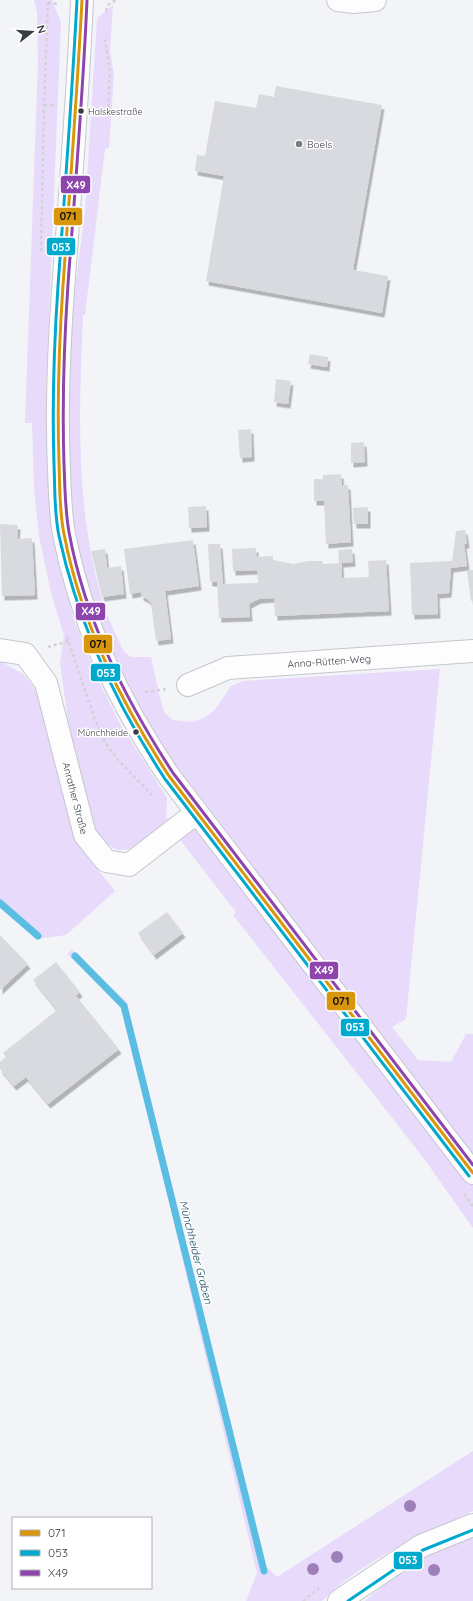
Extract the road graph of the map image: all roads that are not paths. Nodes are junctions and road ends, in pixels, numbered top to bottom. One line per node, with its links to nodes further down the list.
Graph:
1 (82, 0): 7 (street)
2 (338, 0): 3 (street)
3 (375, 0)
4 (0, 650): 7 (street, Anrather Straße)
5 (473, 651): 6 (street, Anna-Rütten-Weg)
6 (188, 684)
7 (196, 813): 8 (street)
8 (473, 1173)
9 (473, 1525): 10 (street)
10 (352, 1594): 11 (street)
11 (339, 1601)

